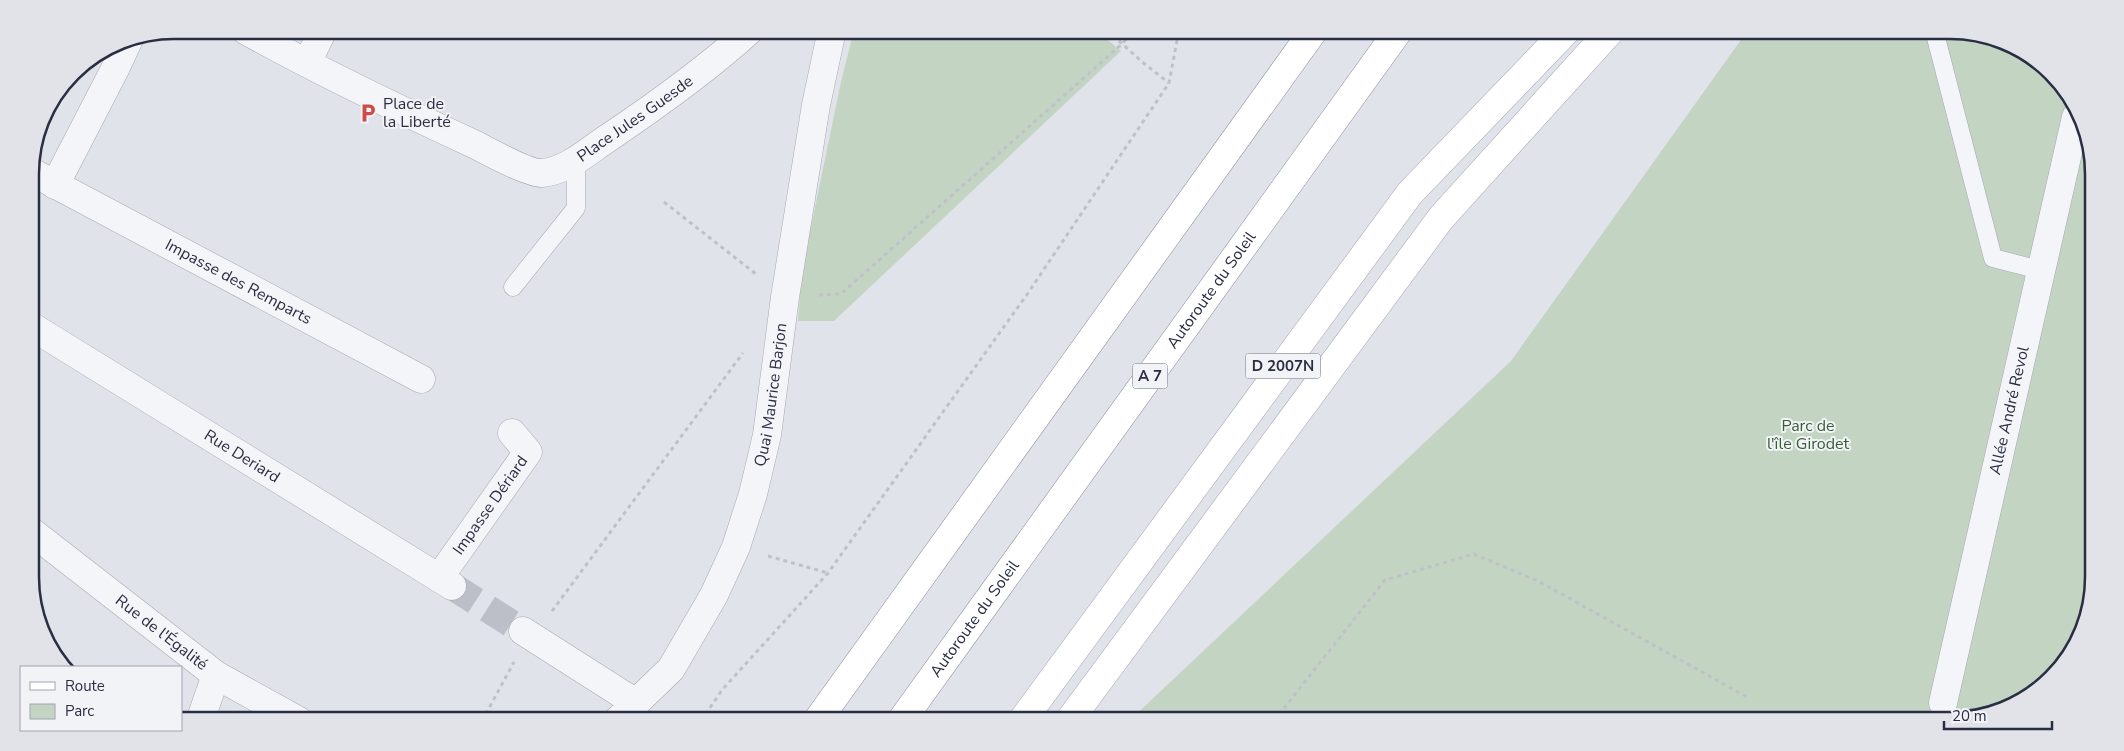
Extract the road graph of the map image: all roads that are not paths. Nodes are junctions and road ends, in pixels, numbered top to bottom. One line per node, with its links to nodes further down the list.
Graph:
1 (262, 39): 11 (street)
2 (319, 39): 11 (street)
3 (739, 39): 13 (street, Place Jules Guesde)
4 (830, 39): 28 (street, Quai Maurice Barjon)
5 (1308, 39): 29 (main road)
6 (1393, 39): 30 (main road, Autoroute du Soleil / A 7)
7 (1558, 39): 31 (main road, D 2007N)
8 (1603, 39): 32 (main road, D 2007N)
9 (1936, 39): 16 (lane)
10 (125, 48): 15 (street)
11 (307, 63): 13 (street, Place Jules Guesde)
12 (2075, 122): 16 (street, Allée André Revol)
13 (576, 160): 17 (lane)
14 (39, 176): 15 (street, Impasse des Remparts)
15 (55, 185): 19 (street, Impasse des Remparts)
16 (2040, 270): 25 (street, Allée André Revol)
17 (513, 287)
18 (39, 331): 22 (street, Rue Deriard)
19 (421, 379)
20 (512, 433): 22 (street, Impasse Dériard)
21 (39, 537): 24 (street, Rue de l'Égalité)
22 (446, 582)
23 (528, 634): 28 (street)
24 (216, 675): 26 (street); 27 (street, Rue de l'Égalité)
25 (1943, 703)
26 (203, 712)
27 (283, 712)
28 (627, 712)
29 (823, 712)
30 (907, 712)
31 (1029, 712)
32 (1077, 712)

